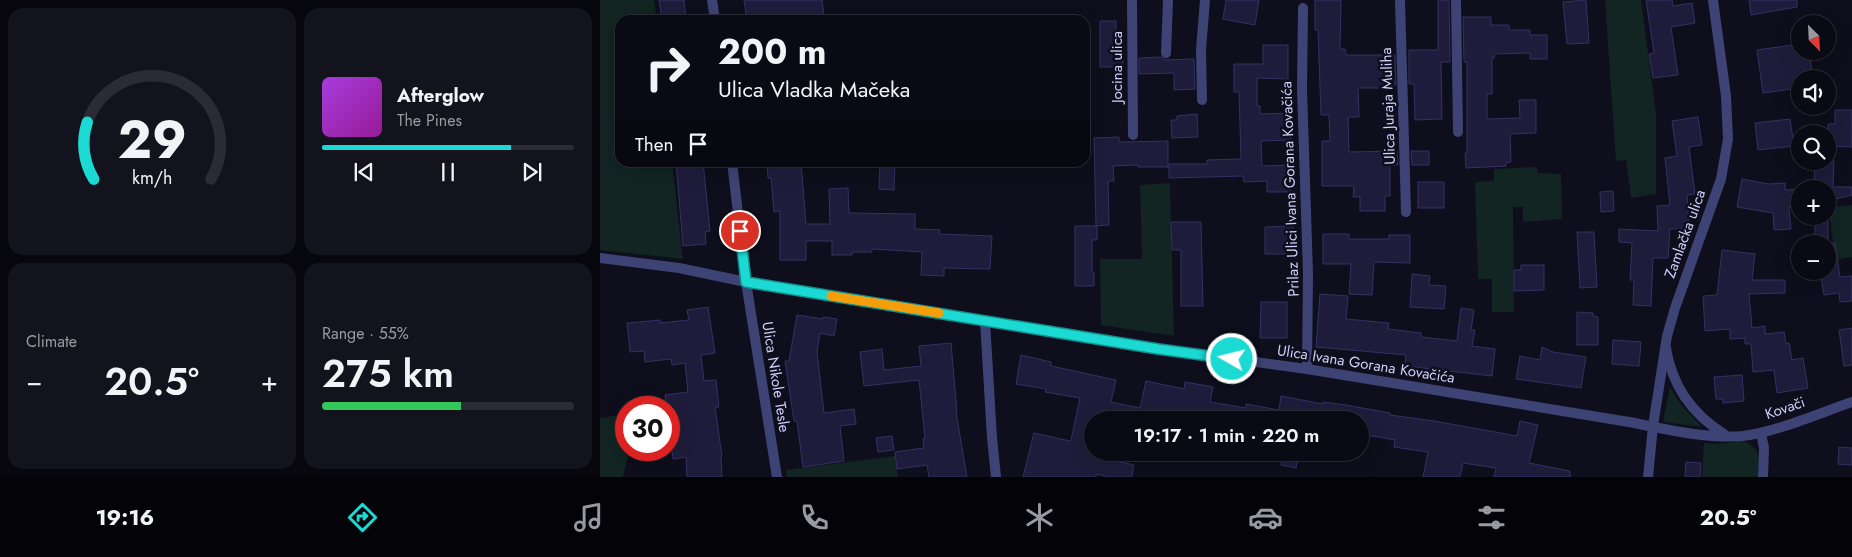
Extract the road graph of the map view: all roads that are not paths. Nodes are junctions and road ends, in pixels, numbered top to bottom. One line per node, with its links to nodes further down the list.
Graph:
1 (712, 0): 9 (street)
2 (1132, 0): 13 (street, Jocina ulica)
3 (1168, 0): 10 (street)
4 (1205, 0): 11 (street)
5 (1400, 0): 15 (street, Ulica Juraja Muliha)
6 (1456, 0): 12 (street)
7 (1713, 0): 19 (street, Zamlačka ulica)
8 (1302, 8): 20 (street, Prilaz Ulici Ivana Gorana Kovačića)
9 (714, 15)
10 (1166, 53)
11 (1202, 100)
12 (1458, 132)
13 (1133, 135)
14 (733, 167): 17 (street, Ulica Nikole Tesle)
15 (1406, 212)
16 (600, 258): 17 (street, Ulica Ivana Gorana Kovačića)
17 (746, 282): 18 (street, Ulica Ivana Gorana Kovačića); 25 (street, Ulica Nikole Tesle)
18 (985, 321): 20 (street, Ulica Ivana Gorana Kovačića); 26 (street)
19 (1666, 344): 22 (street, Zamlačka ulica); 24 (street)
20 (1307, 369): 22 (street, Ulica Ivana Gorana Kovačića)
21 (1852, 402): 23 (street, Kovači)
22 (1654, 426): 24 (street, Kovači); 27 (street, Zamlačka ulica)
23 (1761, 433): 24 (street, Kovači); 28 (street)
24 (1726, 436)
25 (776, 477)
26 (996, 477)
27 (1648, 477)
28 (1763, 477)

